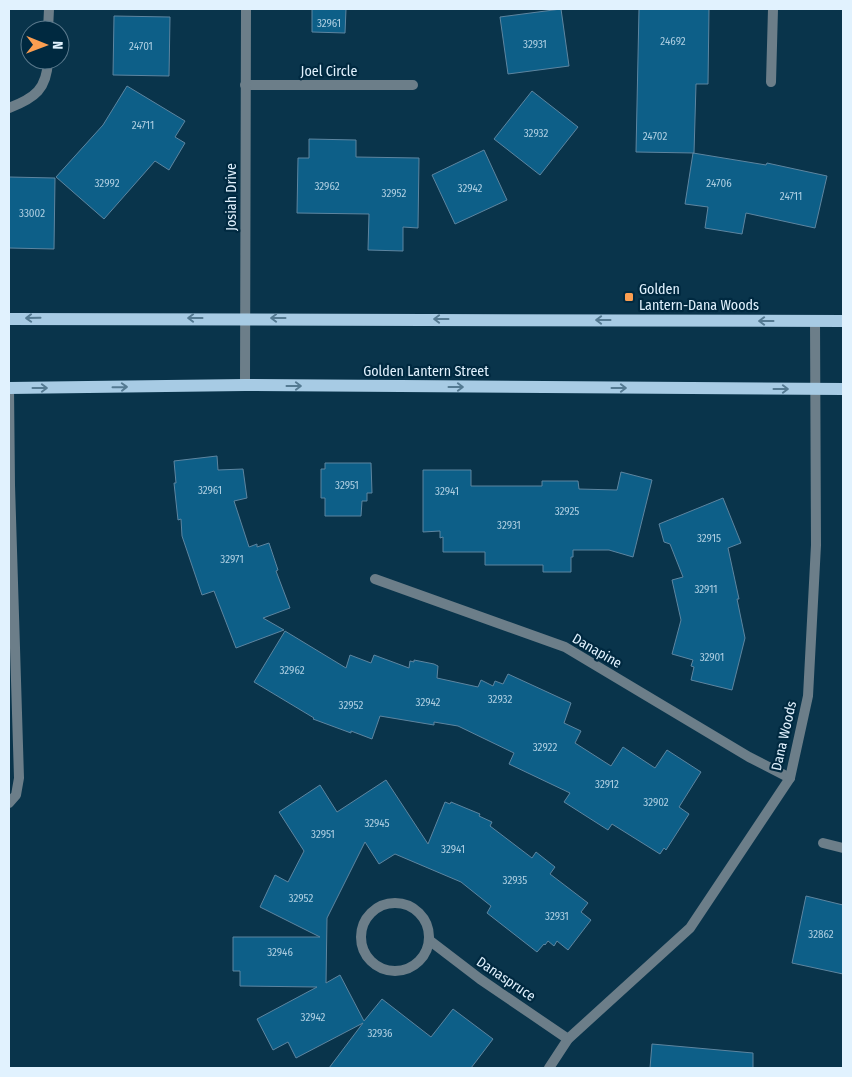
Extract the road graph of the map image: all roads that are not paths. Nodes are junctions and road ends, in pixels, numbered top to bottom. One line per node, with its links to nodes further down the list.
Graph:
1 (246, 9): 5 (street, Josiah Drive)
2 (773, 9): 4 (street)
3 (48, 70): 7 (street)
4 (771, 82)
5 (245, 85): 6 (street, Joel Circle); 9 (street, Josiah Drive)
6 (413, 85)
7 (9, 108)
8 (9, 318): 9 (main road, one-way to 8)
9 (244, 318): 10 (main road, one-way to 9); 12 (street, Josiah Drive)
10 (814, 321): 11 (main road); 14 (street, Dana Woods)
11 (843, 321)
12 (245, 385): 13 (main road, Golden Lantern Street, one-way to 12); 14 (main road, Golden Lantern Street, one-way to 14)
13 (9, 388): 16 (street)
14 (816, 389): 15 (main road, Golden Lantern Street); 18 (street, Dana Woods)
15 (843, 390)
16 (9, 485): 19 (street)
17 (375, 579): 18 (street, Danapine)
18 (790, 778): 23 (street, Dana Woods)
19 (9, 803)
20 (824, 843): 21 (street)
21 (843, 848)
22 (429, 940): 22 (street); 23 (street, Danaspruce)
23 (568, 1039): 24 (street, Dana Woods)
24 (549, 1068)

